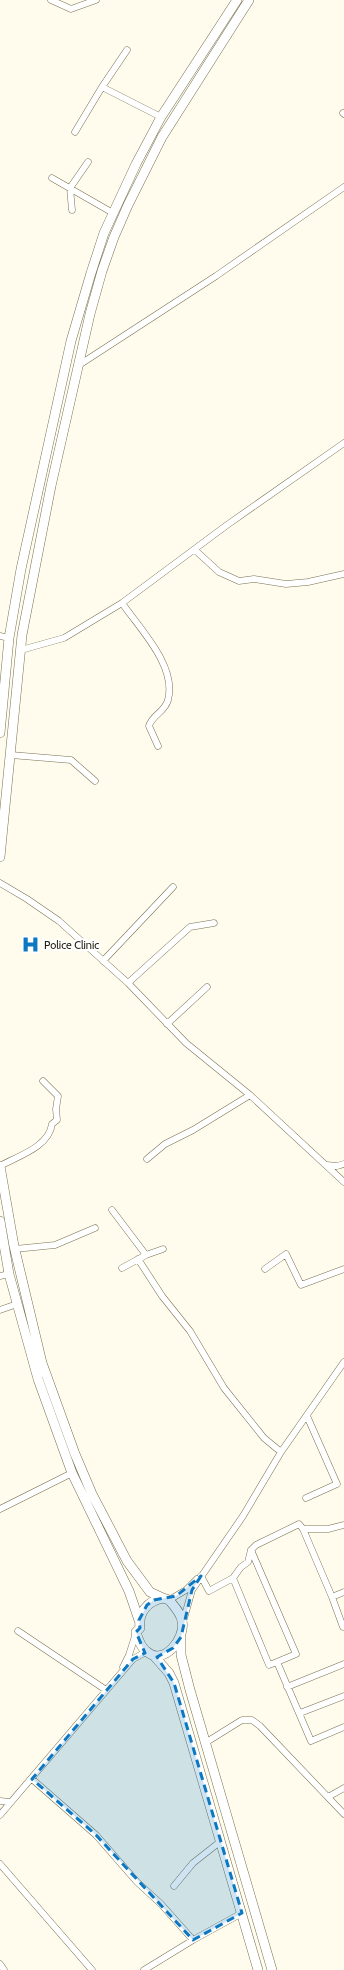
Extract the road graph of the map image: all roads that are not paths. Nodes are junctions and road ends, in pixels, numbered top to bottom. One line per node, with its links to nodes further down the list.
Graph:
1 (51, 0): 2 (street)
2 (96, 0)
3 (237, 0): 7 (main road)
4 (249, 0): 15 (main road)
5 (127, 50): 6 (street)
6 (102, 87): 7 (street); 8 (street)
7 (161, 117): 14 (main road)
8 (75, 132)
9 (88, 162): 12 (street)
10 (52, 178): 12 (street)
11 (344, 187): 15 (street)
12 (70, 188): 13 (street); 14 (street)
13 (72, 210)
14 (113, 213): 20 (main road)
15 (79, 364): 21 (main road)
16 (344, 443): 17 (street)
17 (195, 550): 18 (street); 19 (street)
18 (344, 574)
19 (122, 603): 21 (street); 23 (street)
20 (4, 637): 22 (main road)
21 (21, 650): 24 (main road)
22 (0, 733)
23 (158, 746)
24 (11, 755): 25 (street); 26 (main road)
25 (96, 781)
26 (0, 857)
27 (0, 883): 30 (street)
28 (173, 887): 30 (street)
29 (214, 923): 31 (street)
30 (103, 961): 31 (street)
31 (128, 983): 33 (street)
32 (208, 987): 33 (street)
33 (167, 1024): 35 (street)
34 (43, 1081): 38 (street)
35 (250, 1095): 36 (street); 39 (street)
36 (147, 1159)
37 (344, 1164): 39 (street)
38 (0, 1166): 44 (main road)
39 (327, 1166): 40 (street)
40 (344, 1182)
41 (112, 1210): 46 (street)
42 (0, 1221): 51 (main road)
43 (95, 1228): 44 (street)
44 (15, 1249): 67 (main road)
45 (163, 1249): 46 (street)
46 (146, 1255): 47 (street)
47 (138, 1259): 48 (street); 56 (street)
48 (122, 1268)
49 (265, 1269): 50 (street)
50 (344, 1269)
51 (4, 1275): 52 (main road)
52 (17, 1304): 53 (street); 57 (main road)
53 (0, 1310)
54 (344, 1362): 55 (street)
55 (307, 1416): 56 (street); 58 (street)
56 (281, 1452): 63 (street)
57 (72, 1473): 59 (street); 68 (main road)
58 (306, 1498)
59 (0, 1509)
60 (344, 1524): 61 (street)
61 (302, 1529): 62 (street); 66 (street)
62 (251, 1550): 64 (street); 75 (street)
63 (201, 1576): 64 (street); 67 (street); 69 (street)
64 (233, 1578): 75 (street)
65 (344, 1592): 66 (street)
66 (332, 1597): 70 (street)
67 (166, 1599): 68 (main road); 69 (main road)
68 (139, 1620): 72 (main road)
69 (183, 1622): 73 (main road)
70 (344, 1627)
71 (18, 1631): 79 (street)
72 (136, 1632): 74 (main road); 77 (street)
73 (181, 1637): 74 (main road); 83 (main road)
74 (150, 1654): 77 (street); 91 (main road)
75 (278, 1662): 78 (street)
76 (344, 1664): 78 (street)
77 (115, 1680): 79 (street)
78 (288, 1687): 81 (street)
79 (106, 1690): 84 (street)
80 (344, 1696): 81 (street)
81 (300, 1713): 82 (street)
82 (344, 1727)
83 (205, 1743): 86 (street); 101 (main road)
84 (32, 1779): 88 (street); 95 (street)
85 (344, 1788): 86 (street)
86 (328, 1797): 89 (street)
87 (0, 1801): 88 (street)
88 (10, 1802): 90 (street)
89 (344, 1814)
90 (0, 1815)
91 (221, 1841): 93 (street); 94 (main road)
92 (0, 1864): 98 (street)
93 (174, 1886)
94 (242, 1914): 95 (street); 100 (main road)
95 (193, 1940): 99 (street)
96 (0, 1964): 97 (street)
97 (4, 1970)
98 (92, 1970)
99 (144, 1970)
100 (258, 1970)
101 (272, 1970)

